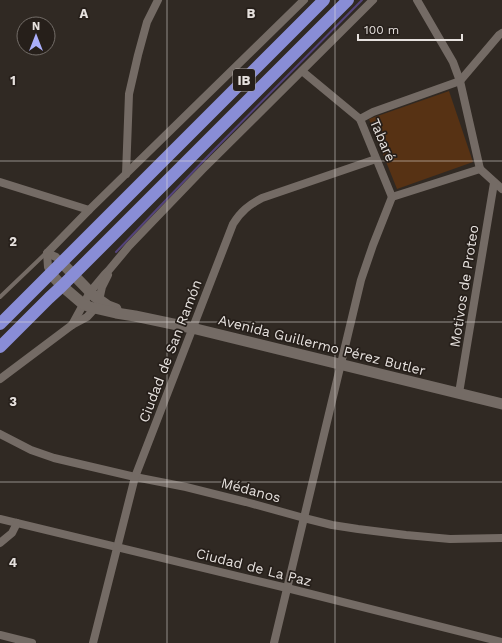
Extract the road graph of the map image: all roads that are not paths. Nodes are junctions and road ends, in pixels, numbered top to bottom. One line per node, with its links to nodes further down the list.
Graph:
1 (158, 0): 13 (street)
2 (304, 0): 13 (street)
3 (324, 0): 20 (highway, IB)
4 (348, 0): 23 (highway, IB)
5 (373, 0): 8 (street)
6 (417, 0): 9 (street)
7 (502, 33): 9 (street)
8 (302, 71): 10 (street, Tabaré); 21 (street)
9 (460, 82): 10 (street); 12 (street)
10 (360, 119): 11 (street, Tabaré)
11 (376, 159): 17 (street, Tabaré); 31 (street, Ciudad de San Ramón)
12 (480, 169): 15 (street); 17 (street)
13 (126, 174): 18 (street)
14 (0, 182): 18 (street)
15 (494, 183): 16 (street); 35 (street, Motivos de Proteo)
16 (502, 189)
17 (392, 197): 33 (street)
18 (89, 210): 19 (street)
19 (47, 253): 20 (street); 22 (street); 26 (lane)
20 (62, 263): 22 (highway, IB); 23 (street)
21 (109, 270): 25 (street); 28 (street)
22 (51, 274): 24 (street, Avenida Guillermo Pérez Butler); 29 (highway, IB)
23 (74, 275): 24 (highway, IB); 25 (street)
24 (62, 286): 27 (street, Avenida Guillermo Pérez Butler); 32 (highway, IB)
25 (90, 292): 27 (street); 28 (street)
26 (0, 297)
27 (83, 304): 28 (street, Avenida Guillermo Pérez Butler); 30 (street)
28 (97, 304): 30 (street); 31 (street, Avenida Guillermo Pérez Butler)
29 (0, 324)
30 (72, 325): 34 (street)
31 (192, 328): 33 (street, Avenida Guillermo Pérez Butler); 38 (street, Ciudad de San Ramón)
32 (0, 347)
33 (341, 365): 35 (street, Avenida Guillermo Pérez Butler); 39 (street)
34 (0, 379)
35 (459, 394): 36 (street, Avenida Guillermo Pérez Butler)
36 (502, 404)
37 (0, 434): 38 (street, Médanos)
38 (135, 477): 39 (street, Médanos); 44 (street, Ciudad de San Ramón)
39 (304, 518): 42 (street, Médanos); 45 (street)
40 (0, 519): 41 (street, Ciudad de La Paz)
41 (16, 523): 43 (street); 44 (street, Ciudad de La Paz)
42 (502, 538)
43 (0, 543)
44 (116, 547): 45 (street, Ciudad de La Paz); 49 (street, Ciudad de San Ramón)
45 (286, 588): 47 (street, Ciudad de La Paz); 50 (street)
46 (0, 635): 48 (street)
47 (502, 642)
48 (32, 643)
49 (94, 643)
50 (274, 643)

